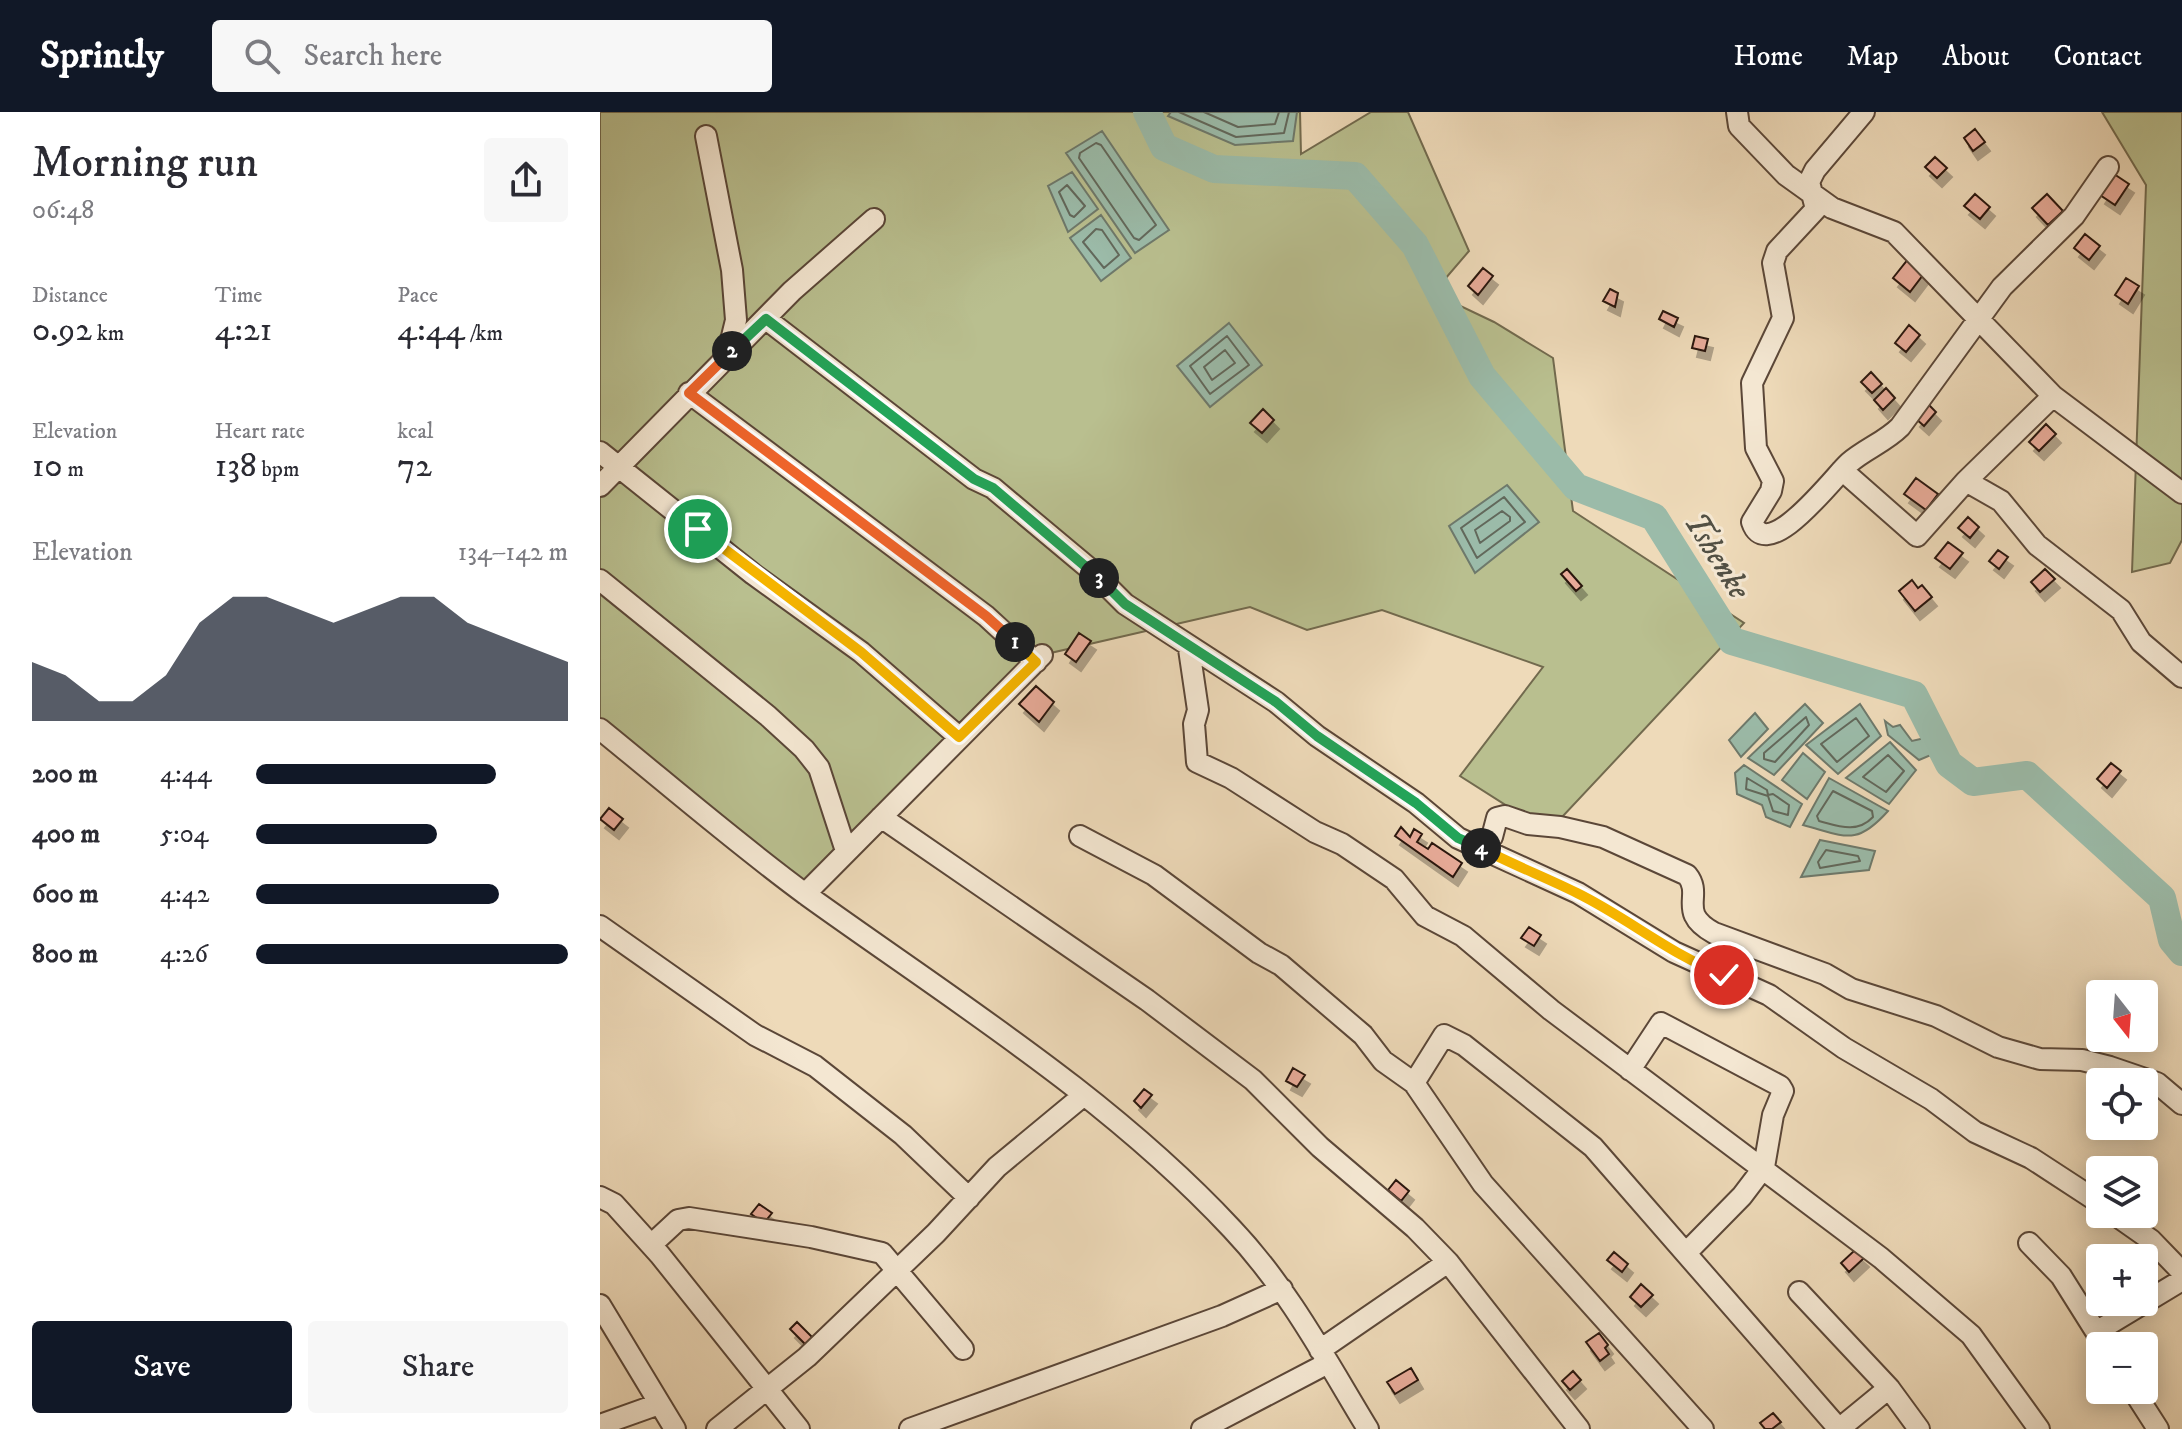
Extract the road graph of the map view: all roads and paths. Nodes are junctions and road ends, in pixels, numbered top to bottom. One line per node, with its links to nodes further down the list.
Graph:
1 (1737, 112): 5 (street)
2 (1864, 112): 5 (street)
3 (706, 136): 9 (street)
4 (2108, 167): 8 (street)
5 (1810, 193): 8 (street); 14 (street)
6 (874, 219): 7 (street)
7 (766, 319): 9 (street); 19 (street)
8 (1979, 319): 11 (street); 14 (street)
9 (727, 357): 10 (street)
10 (689, 393): 13 (street); 22 (street)
11 (2053, 396): 15 (street); 17 (street)
12 (600, 452): 13 (street)
13 (617, 467): 16 (street); 22 (street)
14 (1842, 470): 15 (street)
15 (1966, 481): 20 (street)
16 (600, 486)
17 (2182, 493)
18 (600, 580): 26 (street)
19 (1189, 649): 25 (street); 29 (street)
20 (2182, 677)
21 (601, 731): 27 (street)
22 (959, 737): 23 (street)
23 (881, 817): 26 (street); 41 (street)
24 (1080, 836): 30 (street)
25 (1480, 847): 32 (street); 34 (street)
26 (846, 851): 27 (street)
27 (805, 894): 31 (street)
28 (600, 926): 36 (street)
29 (1630, 1070): 33 (street); 33 (street)
30 (1414, 1083): 40 (street); 64 (street)
31 (1084, 1095): 36 (street); 45 (street)
32 (2182, 1104)
33 (1764, 1167): 40 (street); 67 (street)
34 (2086, 1194)
35 (600, 1197): 39 (street)
36 (969, 1198): 42 (street)
37 (2134, 1228): 43 (street)
38 (2029, 1243): 48 (street)
39 (651, 1245): 42 (street); 53 (street)
40 (1686, 1253): 65 (street)
41 (1448, 1262): 51 (street); 63 (street)
42 (897, 1268): 50 (street); 53 (street)
43 (2182, 1272)
44 (2182, 1280): 49 (street)
45 (1282, 1289): 51 (street); 60 (street)
46 (1799, 1292): 52 (street)
47 (600, 1305): 54 (street)
48 (2096, 1332)
49 (2110, 1332)
50 (963, 1349)
51 (1324, 1356): 61 (street); 62 (street)
52 (1889, 1388): 65 (street); 66 (street)
53 (769, 1391): 58 (street); 59 (street)
54 (659, 1404): 56 (street); 57 (street)
55 (2142, 1404): 68 (street)
56 (600, 1425)
57 (675, 1429)
58 (717, 1429)
59 (799, 1429)
60 (910, 1429)
61 (1202, 1429)
62 (1368, 1429)
63 (1579, 1429)
64 (1703, 1429)
65 (1839, 1429)
66 (1919, 1429)
67 (2039, 1429)
68 (2158, 1429)

